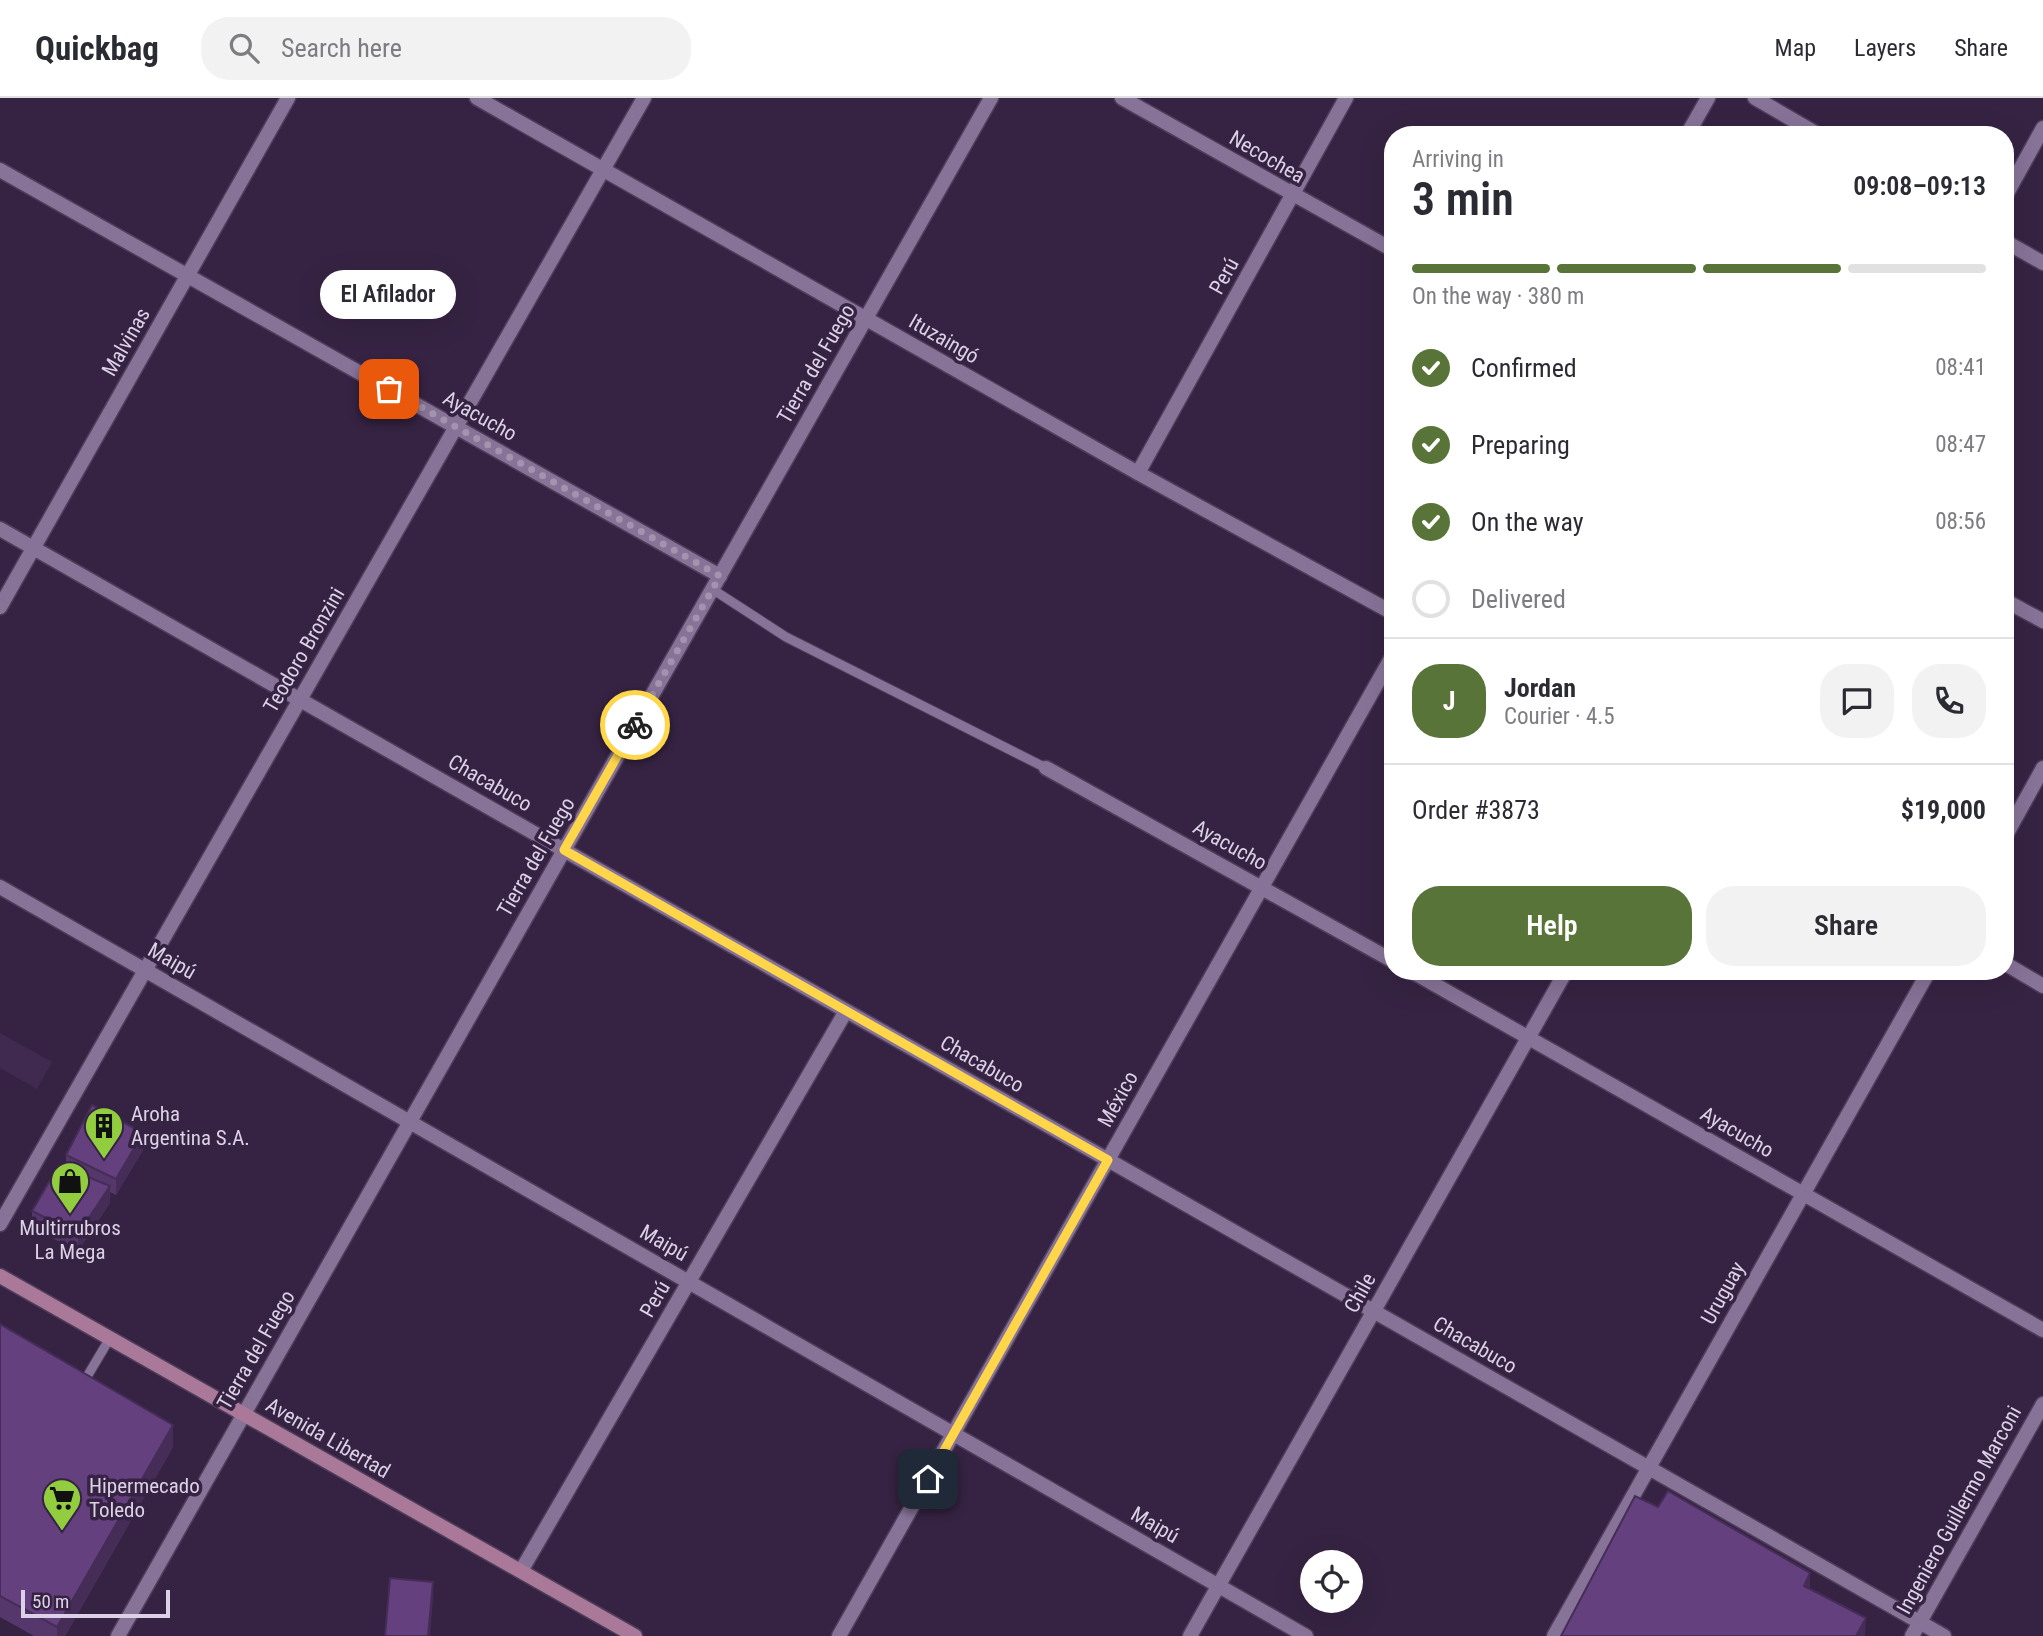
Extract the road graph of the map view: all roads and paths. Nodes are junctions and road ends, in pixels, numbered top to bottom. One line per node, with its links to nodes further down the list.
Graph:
1 (288, 98): 19 (street, Malvinas)
2 (477, 98): 13 (street, Ituzaingó)
3 (644, 98): 13 (street, Teodoro Bronzini)
4 (991, 98): 20 (street, Tierra del Fuego)
5 (1122, 98): 15 (street, Necochea)
6 (1346, 98): 15 (street, Perú)
7 (1708, 98): 9 (street)
8 (1755, 98): 10 (street)
9 (1692, 126)
10 (1803, 126)
11 (2043, 128): 14 (street)
12 (0, 170): 19 (street, Ayacucho)
13 (603, 170): 20 (street, Ituzaingó); 21 (street, Teodoro Bronzini)
14 (2014, 181)
15 (1292, 195): 16 (street, Necochea); 22 (street, Perú)
16 (1384, 245)
17 (2014, 247): 18 (street)
18 (2043, 263)
19 (187, 276): 21 (street, Ayacucho); 24 (street, Malvinas)
20 (866, 319): 22 (street, Ituzaingó); 25 (street, Tierra del Fuego)
21 (456, 427): 25 (street, Ayacucho); 32 (street, Teodoro Bronzini)
22 (1138, 473): 29 (street, Ituzaingó)
23 (0, 528): 24 (street, Chacabuco)
24 (33, 548): 28 (street, Malvinas); 32 (street, Chacabuco)
25 (720, 576): 26 (street, Tierra del Fuego)
26 (712, 589): 33 (lane); 36 (street, Tierra del Fuego)
27 (2014, 605): 30 (street)
28 (0, 607)
29 (1384, 608)
30 (2043, 621)
31 (1384, 671): 38 (street, México)
32 (300, 700): 36 (street, Chacabuco); 41 (street, Teodoro Bronzini)
33 (1046, 768): 38 (street, Ayacucho)
34 (2043, 768): 35 (street)
35 (2014, 821)
36 (564, 850): 46 (street, Chacabuco); 48 (street, Tierra del Fuego)
37 (0, 887): 41 (street, Maipú)
38 (1262, 887): 39 (street, Ayacucho); 49 (street, México)
39 (1384, 956)
40 (2014, 969): 45 (street)
41 (146, 970): 48 (street, Maipú); 51 (street, Teodoro Bronzini)
42 (1427, 980): 47 (street, Ayacucho)
43 (1561, 980): 47 (street, Chile)
44 (1924, 980): 50 (street, Uruguay)
45 (2043, 986)
46 (846, 1011): 49 (street, Chacabuco); 53 (street, Perú)
47 (1528, 1038): 50 (street, Ayacucho); 54 (street, Chile)
48 (410, 1122): 53 (street, Maipú); 59 (street, Tierra del Fuego)
49 (1108, 1160): 54 (street, Chacabuco); 60 (street, México)
50 (1803, 1194): 55 (street, Ayacucho); 61 (street, Uruguay)
51 (0, 1224)
52 (0, 1276): 56 (main road, Avenida Libertad)
53 (689, 1282): 60 (street, Maipú); 62 (street, Perú)
54 (1374, 1311): 61 (street, Chacabuco); 63 (street, Chile)
55 (2043, 1330)
56 (110, 1338): 57 (lane); 59 (main road, Avenida Libertad)
57 (77, 1394)
58 (2043, 1404): 64 (street, Ingeniero Guillermo Marconi)
59 (244, 1414): 62 (main road, Avenida Libertad); 65 (street, Tierra del Fuego)
60 (953, 1433): 63 (street, Maipú); 67 (street, México)
61 (1649, 1468): 64 (street, Chacabuco); 70 (street, Uruguay)
62 (521, 1572): 66 (main road, Avenida Libertad)
63 (1219, 1586): 68 (street, Chile); 69 (street, Maipú)
64 (1920, 1622): 71 (street, Ingeniero Guillermo Marconi); 72 (street, Chacabuco)
65 (118, 1636)
66 (635, 1636)
67 (839, 1636)
68 (1191, 1636)
69 (1306, 1636)
70 (1554, 1636)
71 (1912, 1636)
72 (1944, 1636)

